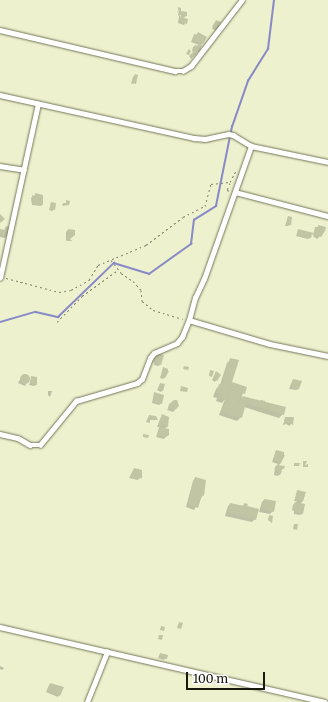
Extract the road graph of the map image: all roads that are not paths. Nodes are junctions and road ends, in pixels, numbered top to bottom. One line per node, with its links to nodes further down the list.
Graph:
1 (242, 0): 2 (street)
2 (0, 30)
3 (0, 95): 4 (street)
4 (38, 104): 5 (street); 8 (street)
5 (251, 146): 6 (street); 9 (street)
6 (328, 162)
7 (0, 166): 8 (street)
8 (24, 170): 11 (street)
9 (235, 192): 10 (street); 12 (street)
10 (328, 216)
11 (1, 278)
12 (189, 320): 13 (street); 14 (street)
13 (328, 356)
14 (0, 434)
15 (0, 627): 16 (street)
16 (107, 652): 17 (street); 18 (street)
17 (87, 702)
18 (324, 702)

